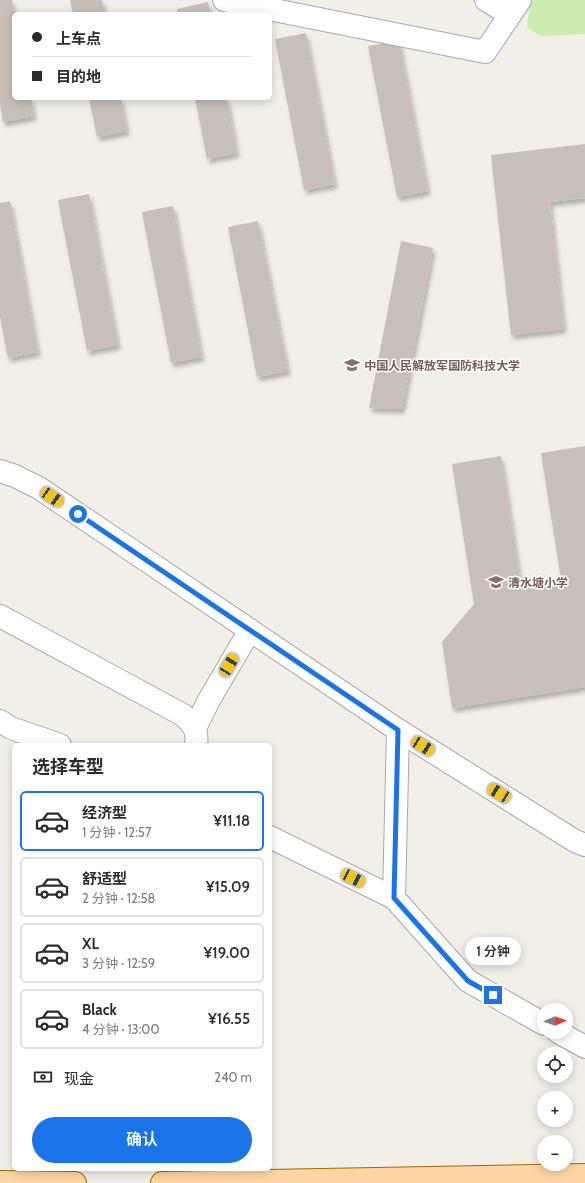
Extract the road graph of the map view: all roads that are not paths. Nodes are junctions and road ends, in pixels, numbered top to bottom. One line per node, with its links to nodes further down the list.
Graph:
1 (224, 0): 3 (street)
2 (486, 0): 3 (street)
3 (515, 7)
4 (0, 472): 6 (street)
5 (0, 616): 9 (street)
6 (250, 630): 8 (street); 9 (street)
7 (0, 721): 10 (street)
8 (398, 730): 12 (street); 13 (street)
9 (196, 737)
10 (54, 743)
11 (272, 838): 13 (street)
12 (585, 845)
13 (394, 898): 14 (street)
14 (537, 1020)
15 (571, 1039): 16 (street)
16 (585, 1047)
17 (585, 1175): 20 (main road)
18 (0, 1182): 19 (main road)
19 (75, 1183)
20 (162, 1183)

